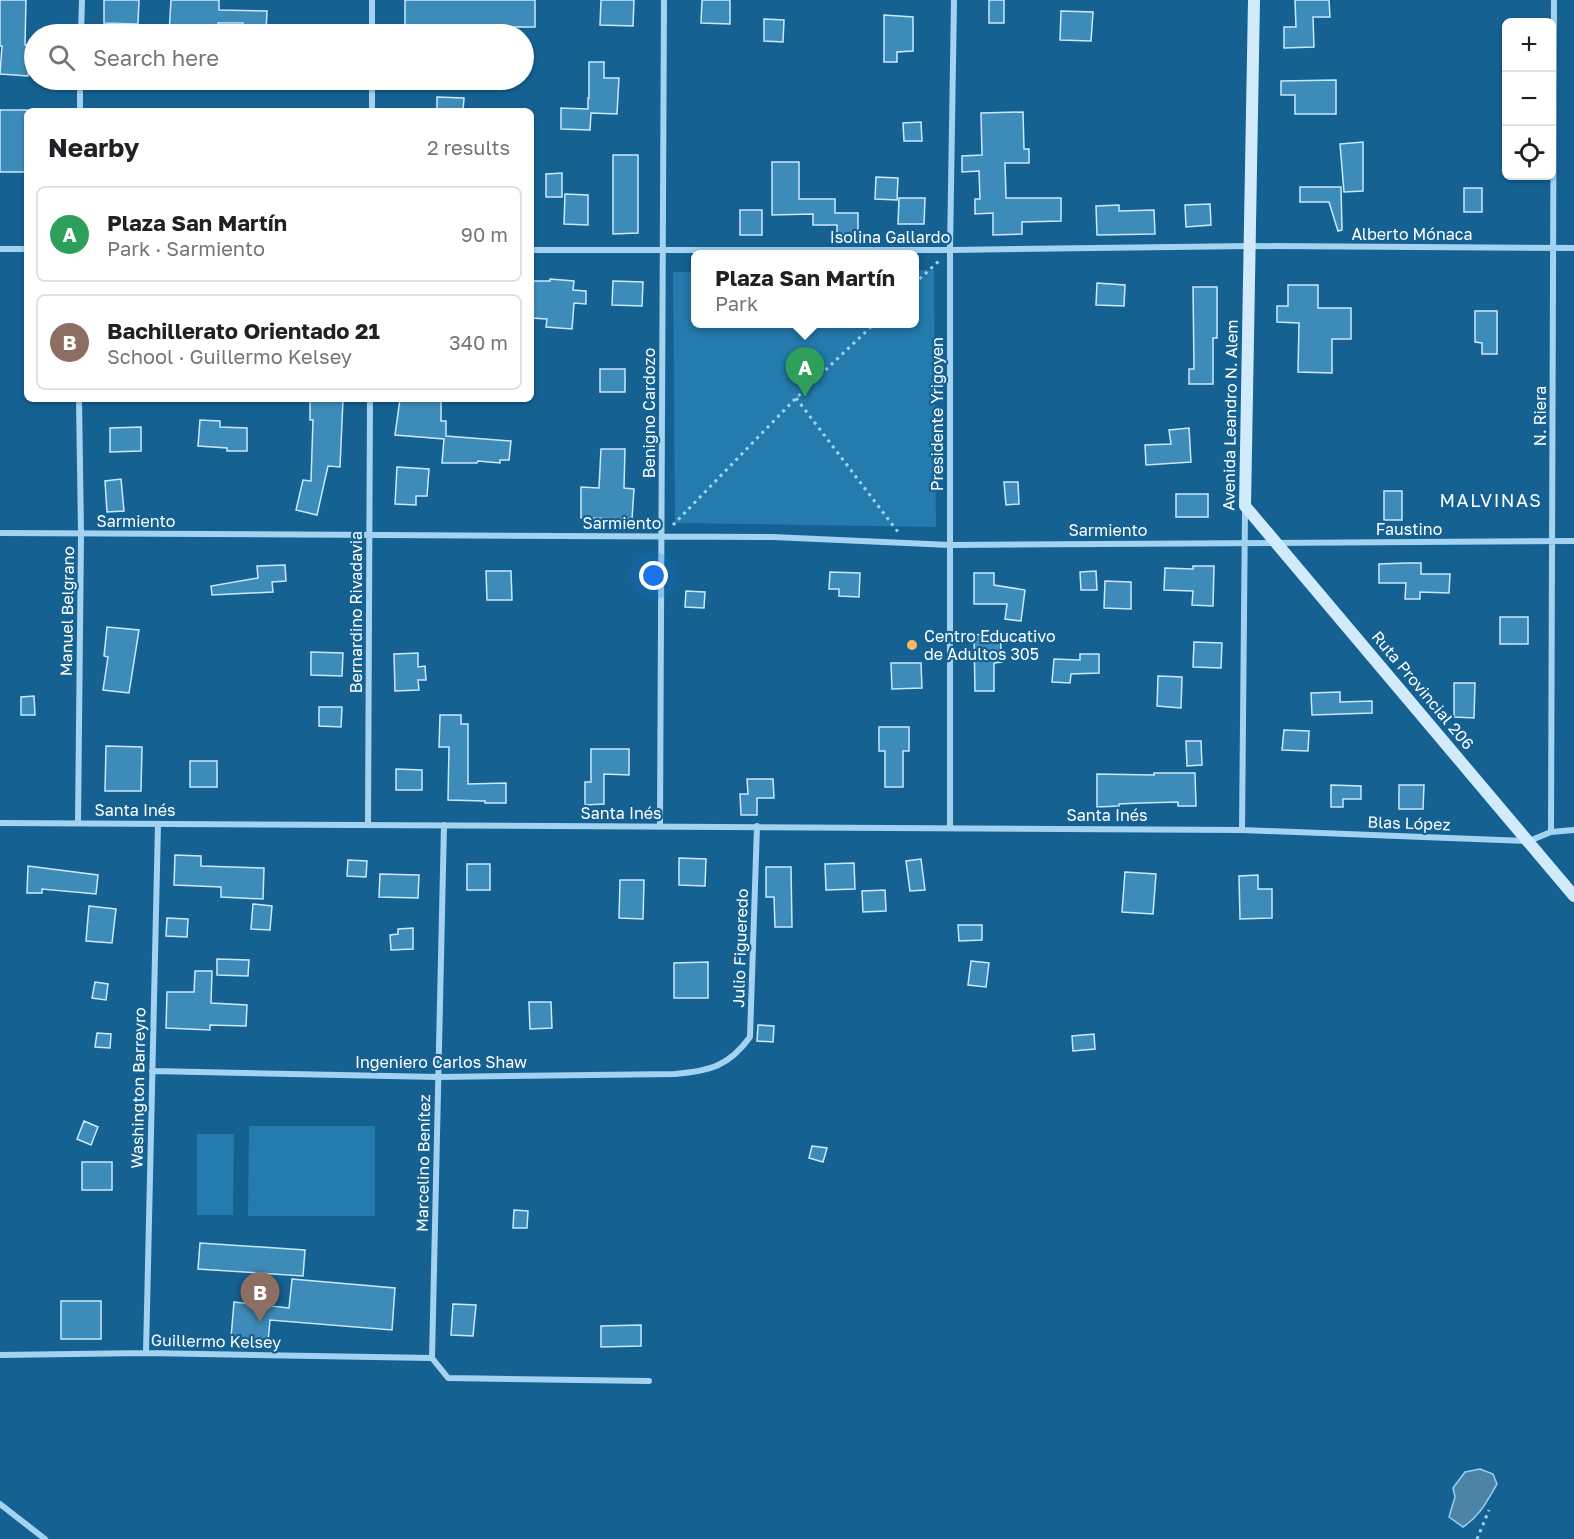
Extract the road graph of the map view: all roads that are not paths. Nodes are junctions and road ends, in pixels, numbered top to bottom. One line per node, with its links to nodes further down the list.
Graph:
1 (82, 0): 7 (street)
2 (372, 0): 8 (street)
3 (664, 0): 18 (street, Benigno Cardozo)
4 (954, 0): 20 (street, Presidente Yrigoyen)
5 (1254, 0): 13 (main road, Avenida Leandro N. Alem)
6 (1554, 0): 14 (street, N. Riera)
7 (81, 24)
8 (372, 24)
9 (80, 90): 11 (street)
10 (372, 90): 12 (street)
11 (80, 108)
12 (372, 108)
13 (1250, 246): 14 (street, Alberto Mónaca); 20 (street, Isolina Gallardo); 23 (main road, Avenida Leandro N. Alem)
14 (1554, 248): 15 (street, Alberto Mónaca); 29 (street, N. Riera)
15 (1574, 248)
16 (0, 249): 17 (street)
17 (24, 249)
18 (663, 249): 19 (street, Isolina Gallardo); 20 (street, Isolina Gallardo); 27 (street, Benigno Cardozo)
19 (534, 250)
20 (950, 250): 32 (street, Presidente Yrigoyen)
21 (79, 402): 25 (street, Manuel Belgrano)
22 (370, 402): 26 (street, Bernardino Rivadavia)
23 (1245, 506): 30 (street, Avenida Leandro N. Alem); 31 (main road, Ruta Provincial 206)
24 (0, 533): 25 (street, Sarmiento)
25 (81, 534): 26 (street, Sarmiento); 34 (street, Manuel Belgrano)
26 (370, 535): 27 (street, Sarmiento); 36 (street, Bernardino Rivadavia)
27 (662, 537): 32 (street, Sarmiento); 38 (street, Benigno Cardozo)
28 (1574, 541): 29 (street, Faustino)
29 (1553, 542): 31 (street, Faustino); 43 (street, N. Riera)
30 (1244, 543): 31 (street, Faustino); 32 (street, Sarmiento); 41 (street, Avenida Leandro N. Alem)
31 (1277, 543): 44 (main road, Ruta Provincial 206)
32 (951, 544): 40 (street, Presidente Yrigoyen)
33 (0, 823): 34 (street, Santa Inés)
34 (78, 824): 35 (street, Santa Inés)
35 (158, 824): 36 (street, Santa Inés); 47 (street, Washington Barreyro)
36 (368, 825): 37 (street, Santa Inés)
37 (444, 825): 38 (street, Santa Inés); 48 (street, Marcelino Benítez)
38 (660, 826): 39 (street, Santa Inés)
39 (757, 826): 40 (street, Santa Inés); 46 (street, Julio Figueredo)
40 (950, 828): 41 (street, Santa Inés)
41 (1242, 830): 44 (street, Blas López)
42 (1574, 830): 43 (street, Blas López)
43 (1551, 832): 44 (street, Blas López)
44 (1529, 841): 45 (main road, Ruta Provincial 206)
45 (1574, 896)
46 (727, 1062): 48 (street, Ingeniero Carlos Shaw)
47 (152, 1071): 48 (street, Ingeniero Carlos Shaw); 49 (street, Washington Barreyro)
48 (438, 1077): 51 (street, Marcelino Benítez)
49 (146, 1353): 50 (street, Guillermo Kelsey); 51 (street, Guillermo Kelsey)
50 (0, 1355)
51 (432, 1358): 52 (street)
52 (649, 1381)
53 (0, 1504): 54 (street)
54 (45, 1539)

